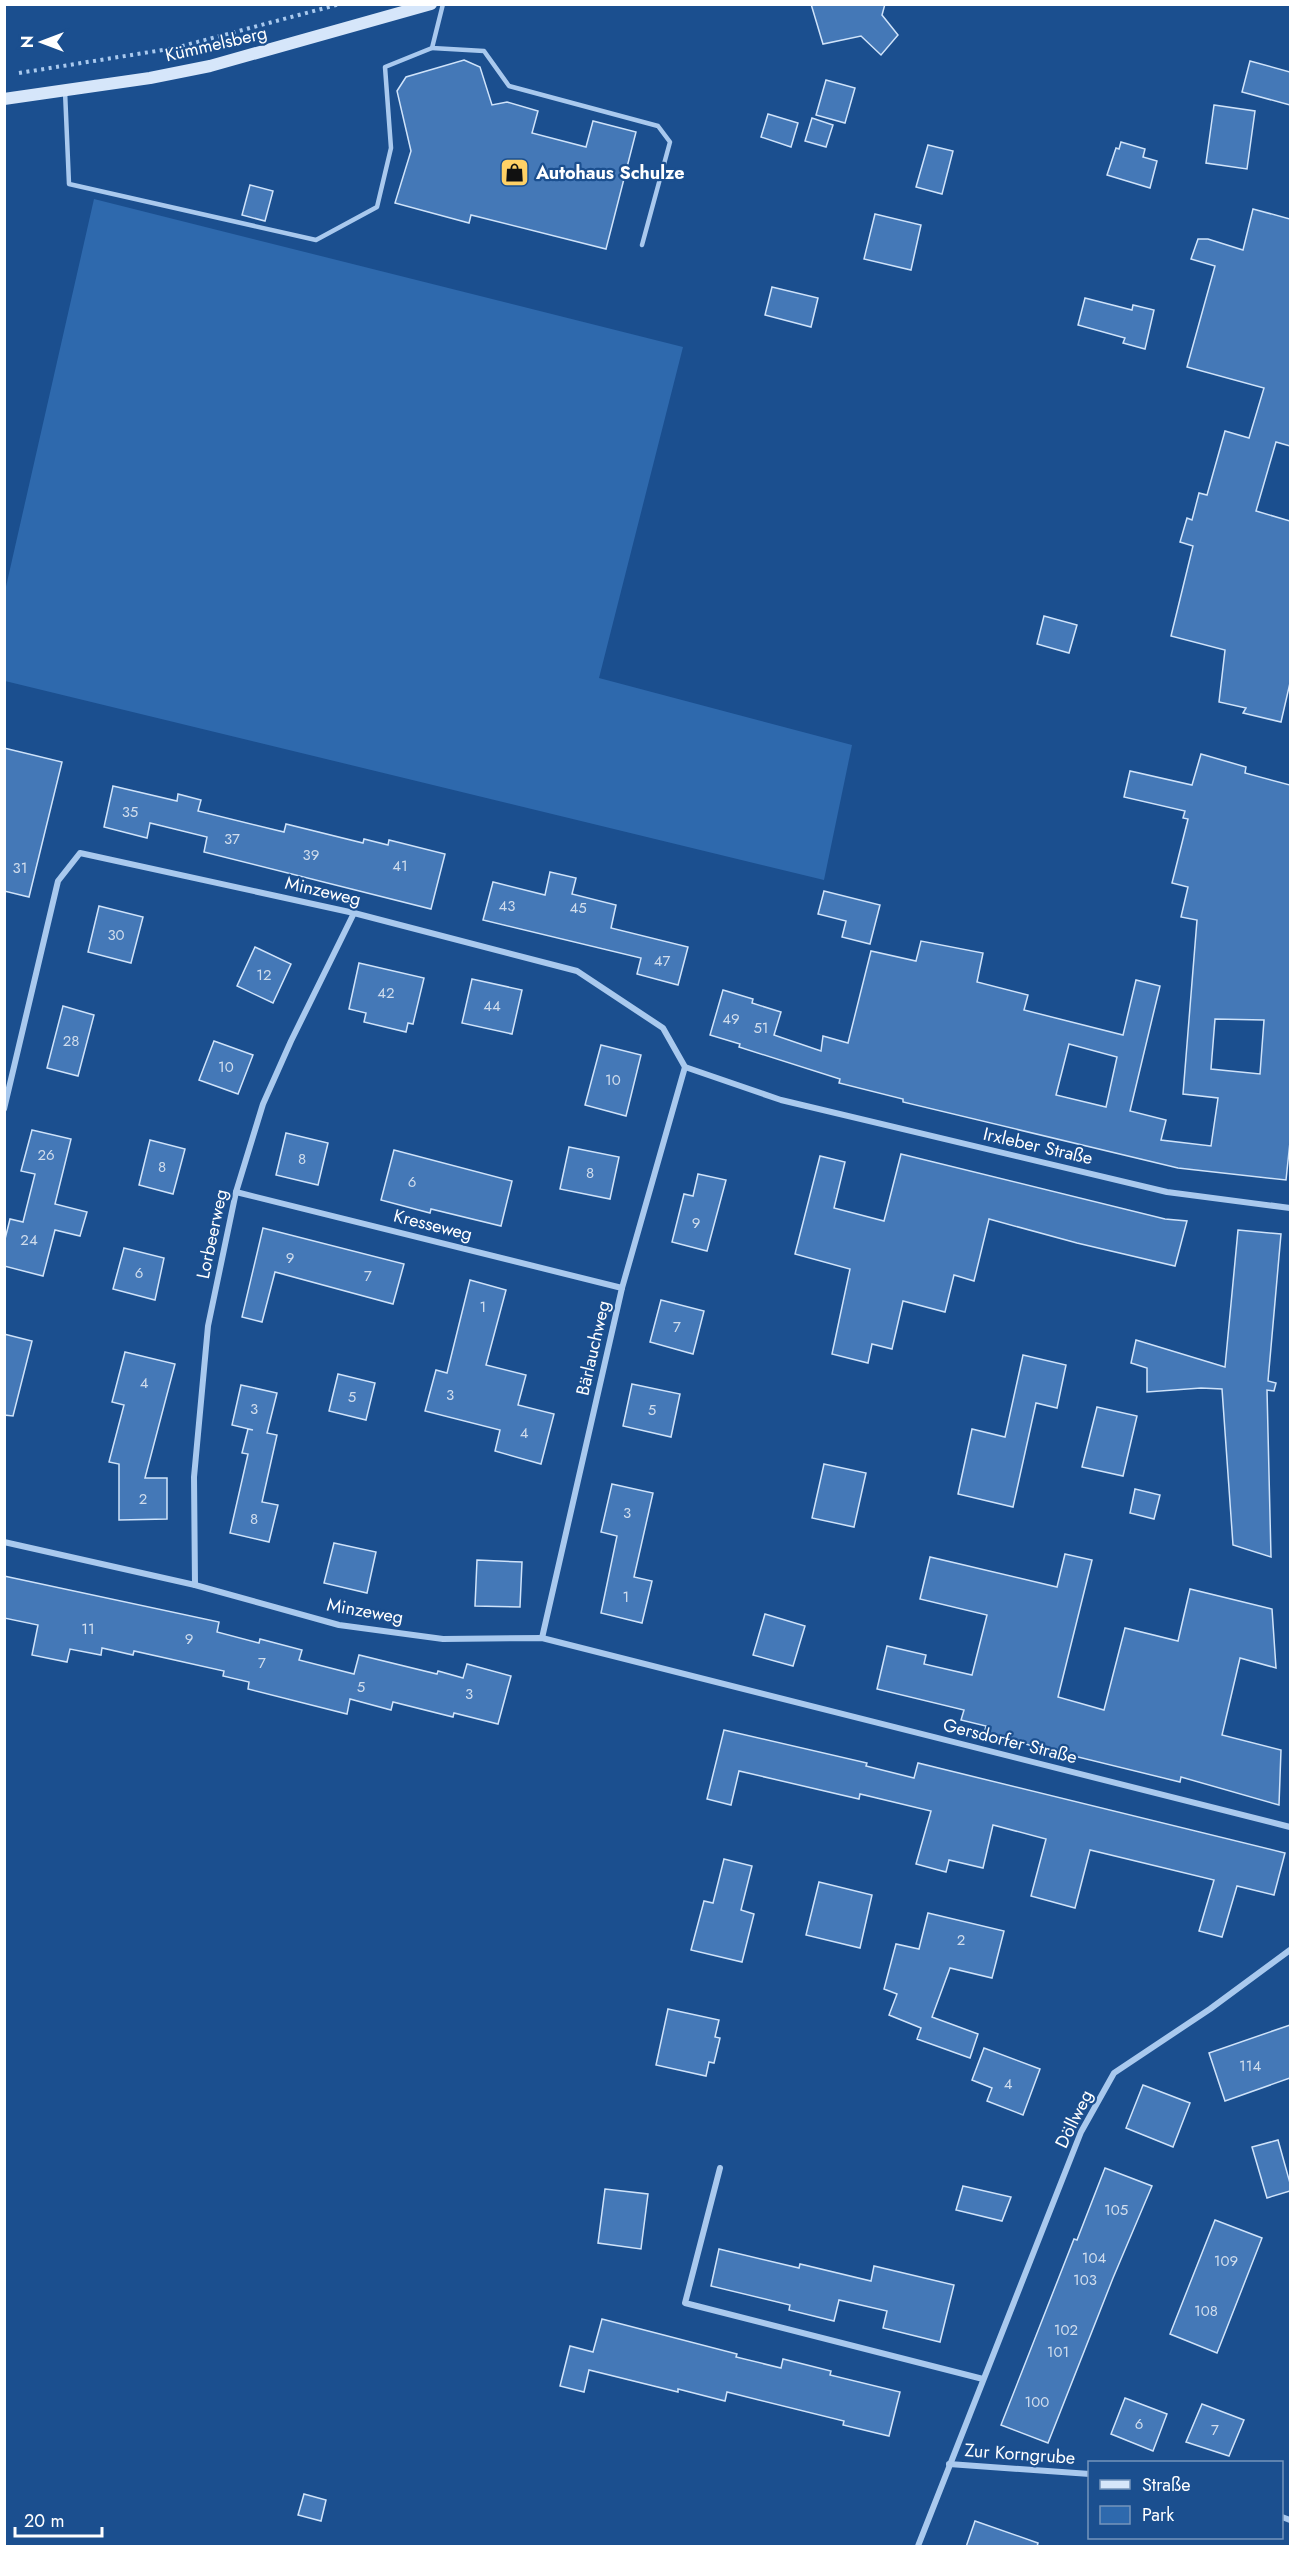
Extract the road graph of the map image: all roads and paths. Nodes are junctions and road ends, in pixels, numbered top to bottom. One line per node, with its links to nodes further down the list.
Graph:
1 (340, 4): 5 (path, Kümmelsberg)
2 (431, 4): 6 (main road, Kümmelsberg)
3 (443, 4): 4 (lane)
4 (432, 48): 6 (lane); 8 (lane)
5 (16, 74)
6 (65, 91): 7 (main road, Kümmelsberg)
7 (4, 99)
8 (642, 245)
9 (354, 913): 10 (street, Minzeweg); 11 (street, Minzeweg); 12 (street, Lorbeerweg)
10 (685, 1067): 13 (street, Irxleber Straße); 14 (street, Bärlauchweg)
11 (4, 1109)
12 (236, 1192): 14 (street, Kresseweg); 16 (street, Lorbeerweg)
13 (1290, 1208)
14 (622, 1288): 17 (street, Bärlauchweg)
15 (4, 1542): 16 (street, Minzeweg)
16 (195, 1585): 17 (street, Minzeweg)
17 (542, 1638): 18 (street, Minzeweg)
18 (723, 1684): 19 (street, Gersdorfer Straße)
19 (1290, 1827)
20 (1290, 1950): 22 (street, Döllweg)
21 (720, 2169): 22 (street)
22 (983, 2379): 23 (street, Döllweg)
23 (949, 2464): 24 (street, Zur Korngrube); 25 (street, Döllweg)
24 (1088, 2474)
25 (918, 2547)

